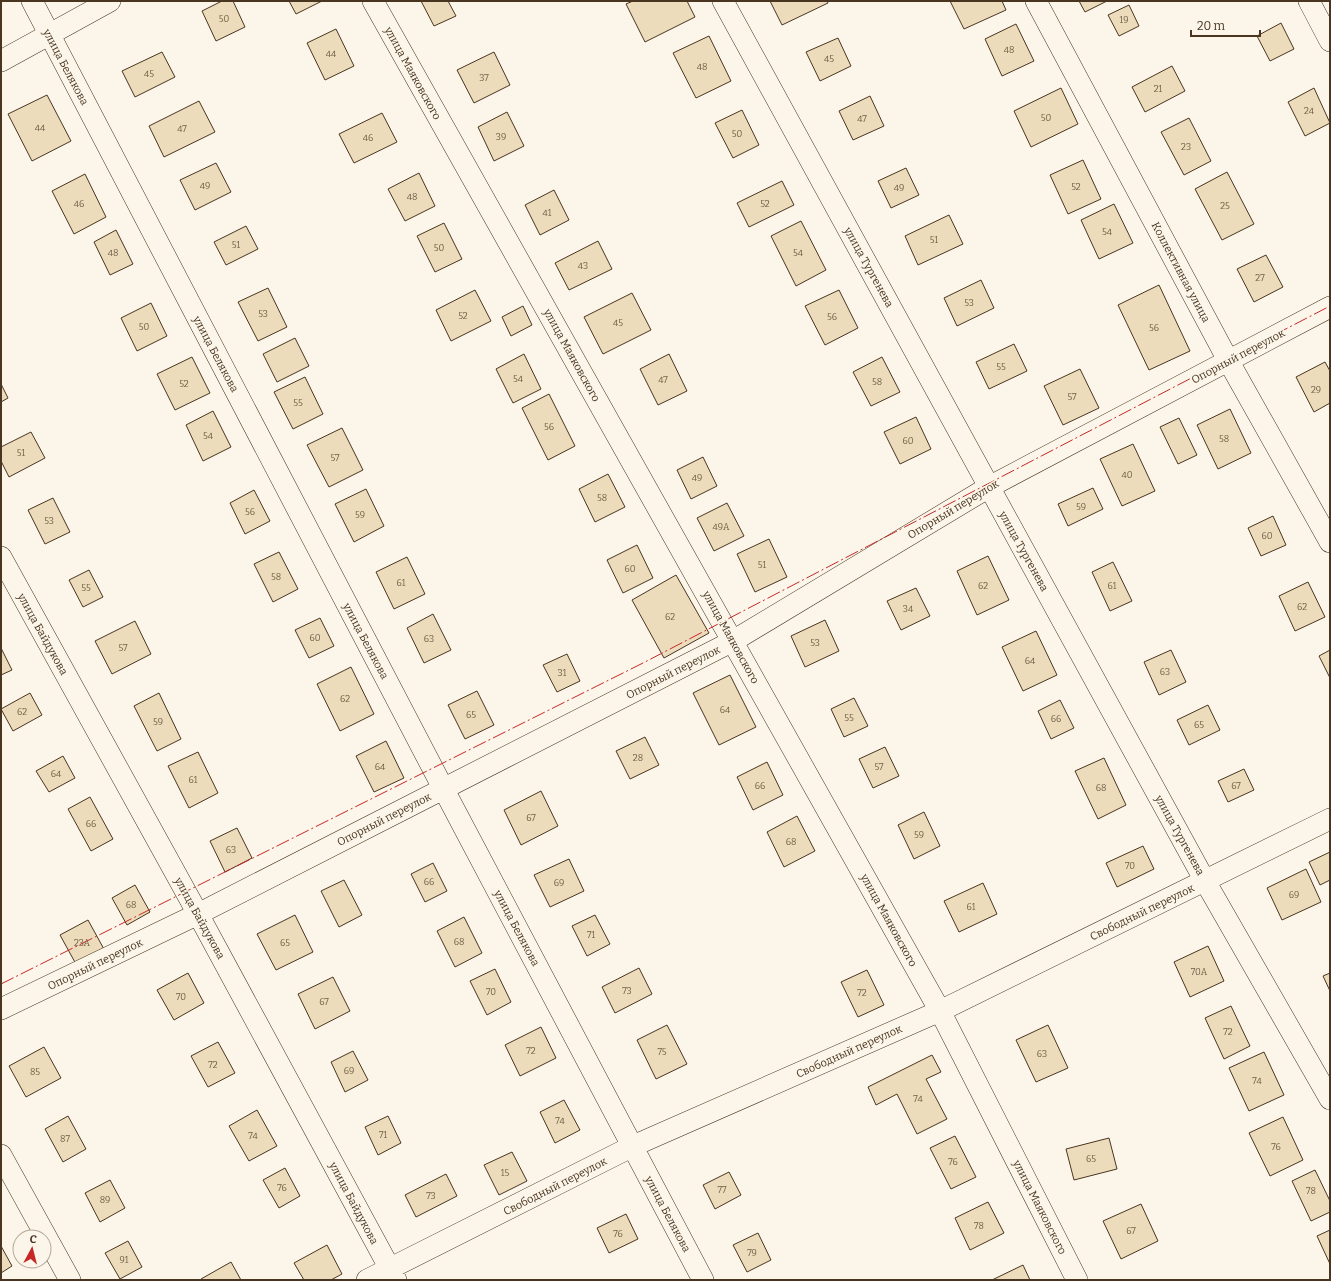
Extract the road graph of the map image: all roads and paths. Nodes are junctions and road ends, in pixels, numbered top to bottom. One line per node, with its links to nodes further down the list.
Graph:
1 (32, 1): 7 (street, улица Белякова)
2 (110, 1): 7 (street)
3 (373, 1): 15 (street, улица Маяковского)
4 (723, 1): 12 (street, улица Тургенева)
5 (1036, 1): 11 (street, Коллективная улица)
6 (1309, 1): 8 (street)
7 (50, 35): 9 (street); 16 (street, улица Белякова)
8 (1330, 41)
9 (1, 61)
10 (1330, 307): 11 (street, Опорный переулок)
11 (1229, 362): 12 (street, Опорный переулок); 13 (street, Коллективная улица)
12 (989, 487): 15 (street, Опорный переулок); 18 (street, улица Тургенева)
13 (1330, 542)
14 (1, 557): 19 (street, улица Байдукова)
15 (733, 641): 16 (street, Опорный переулок); 21 (street, улица Маяковского)
16 (443, 788): 19 (street, Опорный переулок); 23 (street, улица Белякова)
17 (1330, 819): 18 (street, Свободный переулок)
18 (1206, 881): 21 (street, Свободный переулок); 22 (street, улица Тургенева)
19 (198, 914): 20 (street, Опорный переулок); 25 (street, улица Байдукова)
20 (1, 1009)
21 (940, 1011): 23 (street, Свободный переулок); 29 (street, улица Маяковского)
22 (1330, 1099)
23 (633, 1146): 25 (street, Свободный переулок); 28 (street, улица Белякова)
24 (1, 1155): 26 (street)
25 (393, 1274): 27 (street, Свободный переулок)
26 (70, 1280)
27 (367, 1280)
28 (703, 1280)
29 (1077, 1280)

